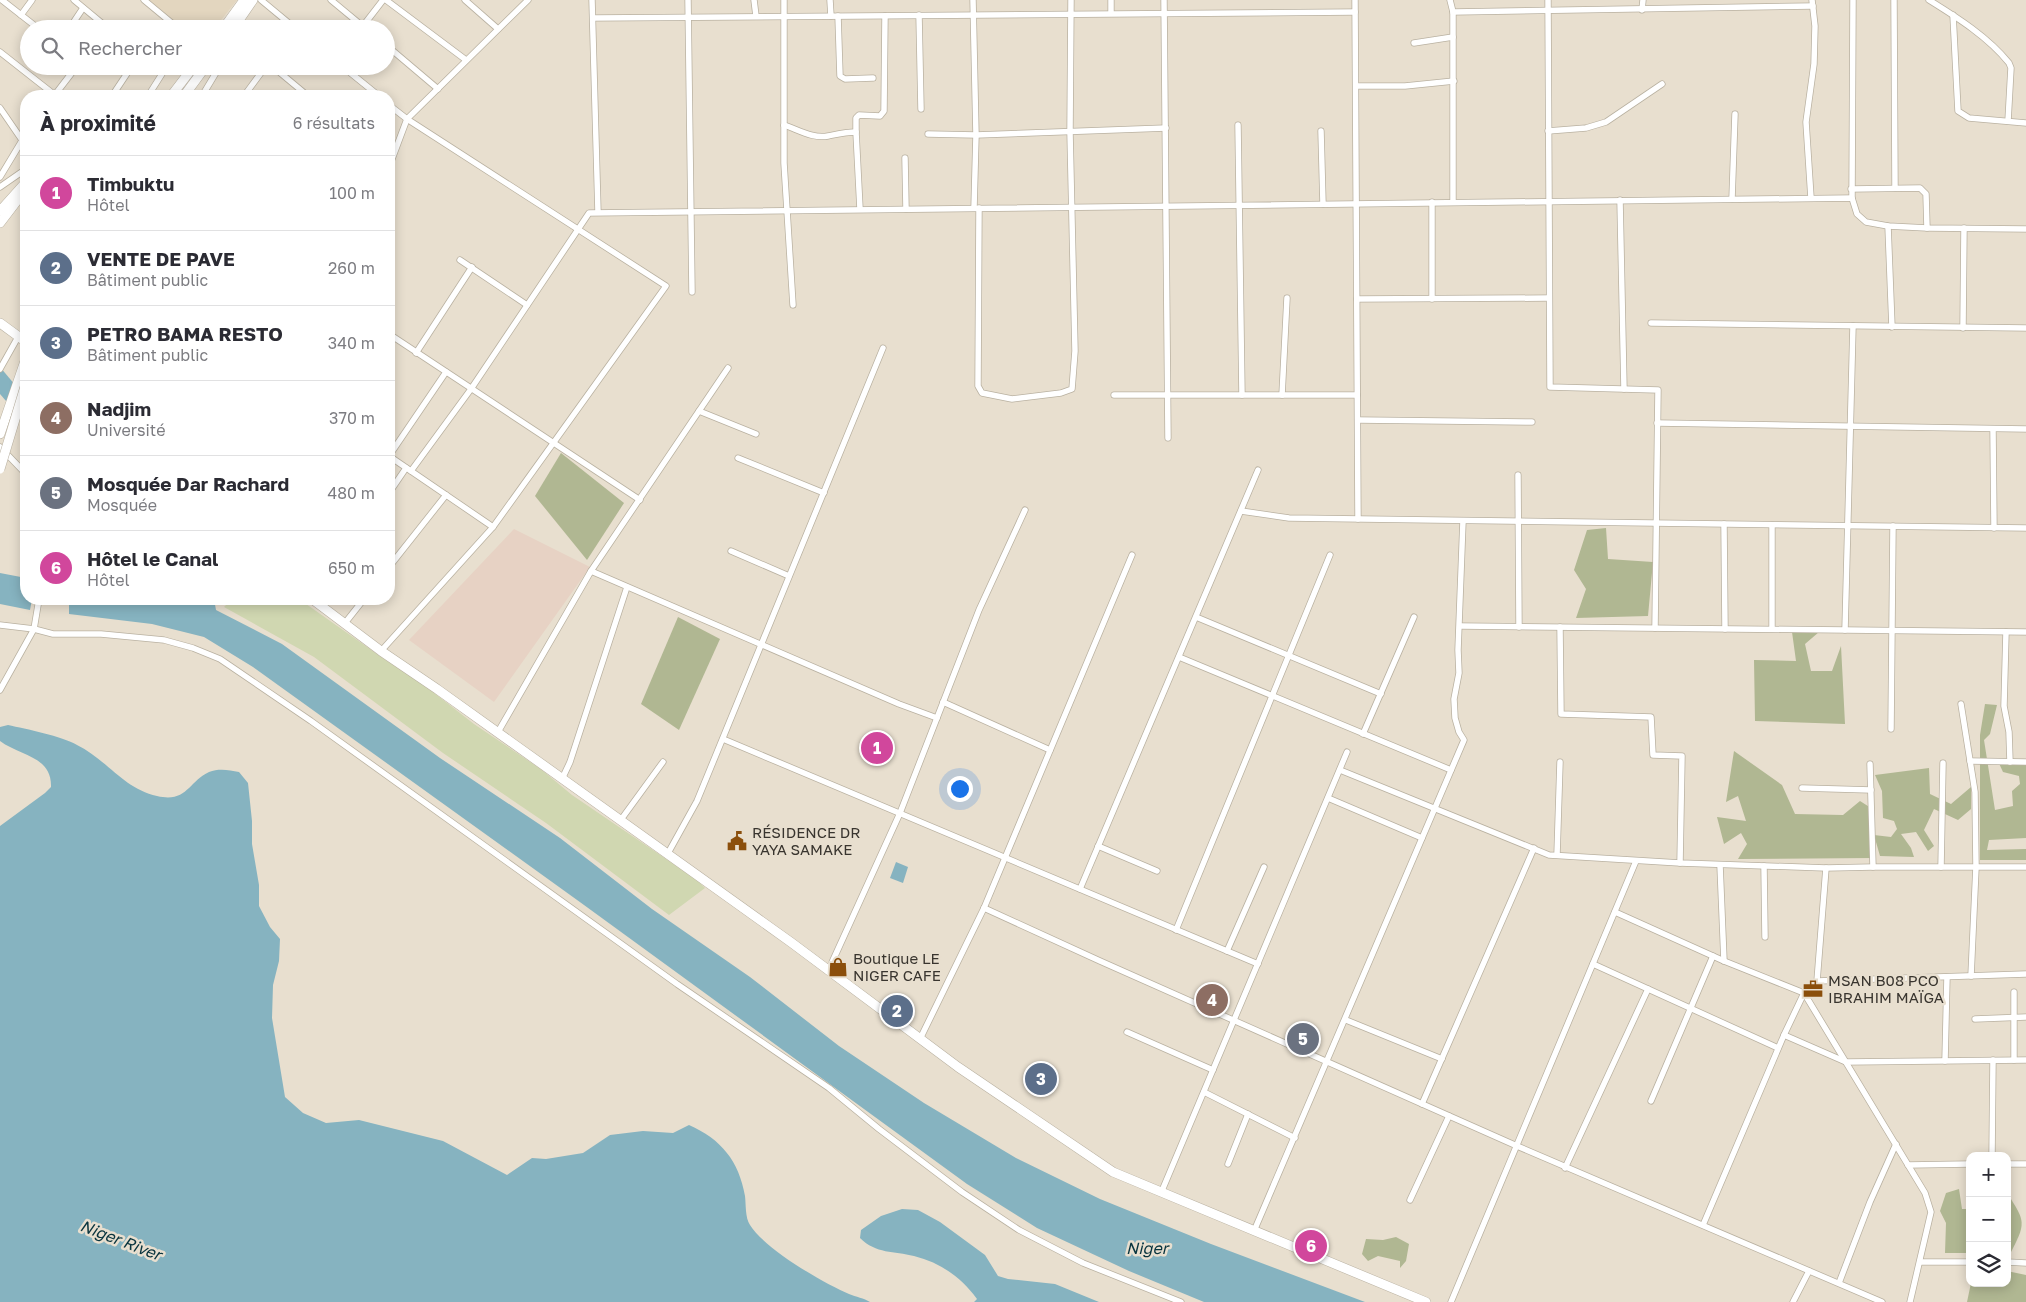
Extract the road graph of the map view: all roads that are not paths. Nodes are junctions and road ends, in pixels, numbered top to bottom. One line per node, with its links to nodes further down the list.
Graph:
1 (2, 0): 37 (street)
2 (32, 0): 37 (street)
3 (74, 0): 29 (street)
4 (144, 0): 51 (street)
5 (244, 0): 52 (main road)
6 (253, 0): 53 (main road)
7 (261, 0): 54 (street)
8 (332, 0): 55 (street)
9 (384, 0): 56 (street); 62 (street)
10 (465, 0): 57 (street)
11 (688, 0): 47 (street)
12 (754, 0): 41 (street)
13 (784, 0): 42 (street)
14 (830, 0): 43 (street)
15 (973, 0): 39 (street)
16 (1071, 0): 35 (street)
17 (1110, 0): 34 (street)
18 (1164, 0): 36 (street)
19 (1355, 0): 32 (street)
20 (1450, 0): 33 (street)
21 (1548, 0): 30 (street)
22 (1643, 0): 31 (street)
23 (1853, 0): 114 (street)
24 (1894, 0): 112 (street)
25 (1929, 0): 40 (street)
26 (525, 1): 57 (street)
27 (590, 1): 46 (street)
28 (1813, 3): 31 (street); 116 (street)
29 (83, 8): 49 (street); 50 (street)
30 (1548, 10): 31 (street); 33 (street); 100 (street)
31 (1642, 10)
32 (1355, 12): 36 (street); 77 (street)
33 (1454, 12): 58 (street)
34 (1111, 13): 35 (street); 36 (street)
35 (1071, 14): 39 (street); 102 (street)
36 (1165, 14): 98 (street)
37 (21, 15): 48 (street)
38 (919, 15): 39 (street); 45 (street); 91 (street)
39 (973, 15): 104 (street)
40 (1953, 15): 94 (street); 94 (street)
41 (756, 16): 42 (street); 47 (street)
42 (784, 16): 43 (street); 97 (street)
43 (830, 16): 44 (street)
44 (838, 16): 45 (street); 74 (street)
45 (884, 16): 101 (street)
46 (593, 18): 47 (street); 134 (street)
47 (688, 18): 133 (street)
48 (27, 20)
49 (75, 20)
50 (96, 20)
51 (168, 20)
52 (229, 20)
53 (239, 20)
54 (285, 20)
55 (356, 20)
56 (369, 20)
57 (498, 29): 62 (street)
58 (1453, 37): 59 (street); 75 (street)
59 (1414, 43)
60 (0, 52): 63 (street)
61 (395, 52): 78 (street)
62 (466, 60): 78 (street)
63 (20, 68)
64 (29, 75): 79 (street)
65 (70, 75): 80 (street)
66 (126, 75): 81 (street)
67 (161, 75): 82 (street)
68 (190, 75): 83 (main road)
69 (194, 75): 84 (main road)
70 (215, 75): 85 (street)
71 (259, 75): 86 (street)
72 (283, 75): 87 (street)
73 (353, 75): 88 (street)
74 (873, 78)
75 (1454, 81): 77 (street); 122 (street)
76 (1662, 84): 100 (street)
77 (1356, 86): 123 (street)
78 (438, 88): 93 (street)
79 (48, 90)
80 (59, 90)
81 (116, 90)
82 (152, 90)
83 (177, 90)
84 (187, 90)
85 (206, 90)
86 (248, 90)
87 (301, 90)
88 (372, 90)
89 (0, 108): 105 (street)
90 (395, 109): 93 (street)
91 (921, 110)
92 (1736, 114): 118 (street)
93 (407, 119): 107 (street); 140 (street)
94 (2008, 121): 95 (street)
95 (2026, 123)
96 (1238, 125): 125 (street)
97 (784, 126): 101 (street); 131 (street)
98 (1166, 128): 102 (street); 126 (street)
99 (1321, 131): 124 (street)
100 (1548, 131): 120 (street)
101 (856, 132): 129 (street)
102 (1070, 132): 104 (street); 127 (street)
103 (928, 134): 104 (street)
104 (976, 135): 128 (street)
105 (20, 137)
106 (20, 143): 110 (street)
107 (395, 150)
108 (905, 158): 130 (street)
109 (20, 173): 111 (street)
110 (0, 177)
111 (0, 187)
112 (1895, 188): 114 (street); 137 (street)
113 (20, 189): 132 (main road)
114 (1851, 189): 117 (street)
115 (20, 197): 135 (main road)
116 (1811, 198): 117 (street); 118 (street)
117 (1852, 198): 136 (street)
118 (1732, 199): 119 (street)
119 (1620, 200): 120 (street); 166 (street)
120 (1548, 201): 122 (street); 146 (street)
121 (1432, 202): 122 (street); 123 (street); 147 (street)
122 (1453, 202)
123 (1356, 203): 124 (street); 145 (street)
124 (1323, 204): 125 (street)
125 (1239, 205): 126 (street); 169 (street)
126 (1166, 206): 127 (street); 168 (street)
127 (1073, 207): 128 (street); 128 (street)
128 (977, 208): 130 (street)
129 (860, 209): 130 (street); 131 (street)
130 (906, 209)
131 (786, 210): 133 (street); 149 (street)
132 (0, 211)
133 (691, 211): 134 (street); 143 (street)
134 (598, 212): 140 (street)
135 (0, 223)
136 (1888, 226): 137 (street); 153 (street)
137 (1926, 228): 138 (street)
138 (1964, 228): 139 (street); 154 (street)
139 (2026, 228)
140 (578, 229): 148 (street); 183 (street)
141 (460, 260): 142 (street)
142 (472, 268): 148 (street); 160 (street)
143 (692, 292)
144 (1287, 298): 171 (street)
145 (1357, 298): 147 (street); 170 (street)
146 (1549, 298): 147 (street); 166 (street)
147 (1432, 299)
148 (527, 305): 165 (street)
149 (793, 305)
150 (0, 323): 158 (main road)
151 (1651, 323): 152 (street)
152 (1853, 326): 153 (street); 177 (street)
153 (1892, 327): 154 (street)
154 (1964, 328): 155 (street)
155 (2026, 328)
156 (0, 331): 158 (main road)
157 (395, 339): 160 (street)
158 (20, 340): 162 (street)
159 (883, 348): 194 (street)
160 (416, 353): 163 (street)
161 (728, 368): 173 (street)
162 (0, 369)
163 (446, 372): 165 (street); 185 (street)
164 (20, 376): 180 (main road)
165 (471, 389): 183 (street); 190 (street)
166 (1624, 389): 176 (street)
167 (1114, 395): 168 (street)
168 (1168, 395): 169 (street); 182 (street)
169 (1242, 395): 171 (street)
170 (1357, 395): 171 (street); 174 (street)
171 (1282, 396)
172 (20, 402): 189 (main road, bridge)
173 (699, 411): 181 (street); 196 (street)
174 (1358, 420): 175 (street); 199 (street)
175 (1532, 422)
176 (1657, 423): 177 (street); 202 (street)
177 (1851, 426): 178 (street); 205 (street)
178 (1993, 429): 179 (street); 208 (street)
179 (2026, 429)
180 (0, 434)
181 (756, 434)
182 (1168, 438)
183 (554, 443): 196 (street); 207 (street)
184 (0, 447): 188 (street)
185 (395, 447)
186 (738, 458): 194 (street)
187 (395, 460): 190 (street)
188 (20, 468)
189 (0, 469)
190 (409, 469): 193 (street); 195 (street)
191 (1258, 470): 198 (street)
192 (1518, 475): 201 (street)
193 (395, 486)
194 (824, 493): 215 (street)
195 (446, 495): 207 (street); 213 (street)
196 (640, 500): 214 (street)
197 (1025, 510): 242 (street)
198 (1241, 511): 199 (street); 220 (street)
199 (1358, 519): 200 (street)
200 (1463, 520): 201 (street); 224 (street)
201 (1518, 521): 202 (street); 225 (street)
202 (1656, 523): 203 (street); 227 (street)
203 (1724, 524): 204 (street); 229 (street)
204 (1772, 525): 205 (street); 230 (street)
205 (1848, 526): 206 (street); 231 (street)
206 (1893, 526): 208 (street); 232 (street)
207 (493, 527): 236 (street)
208 (1994, 528): 209 (street)
209 (2026, 528)
210 (731, 551): 215 (street)
211 (1132, 555): 249 (street)
212 (1330, 555): 237 (street)
213 (395, 559)
214 (591, 571): 216 (street); 246 (street)
215 (790, 576): 235 (street)
216 (627, 587): 235 (street); 260 (street)
217 (38, 605): 228 (street)
218 (321, 605): 222 (main road)
219 (359, 605): 222 (street)
220 (1196, 617): 237 (street); 238 (street)
221 (1414, 617): 240 (street)
222 (345, 623): 236 (main road)
223 (0, 626): 228 (street)
224 (1460, 626): 225 (street); 259 (street)
225 (1519, 626): 226 (street)
226 (1560, 627): 227 (street); 274 (street)
227 (1655, 628): 229 (street)
228 (34, 629): 239 (street); 345 (street)
229 (1725, 629): 230 (street)
230 (1772, 629): 231 (street)
231 (1845, 630): 232 (street)
232 (1891, 631): 233 (street); 245 (street)
233 (2006, 632): 234 (street); 254 (street)
234 (2026, 632)
235 (762, 645): 244 (street); 248 (street)
236 (381, 651): 246 (main road)
237 (1289, 656): 240 (street); 241 (street)
238 (1179, 657): 241 (street); 268 (street)
239 (0, 690)
240 (1381, 694): 247 (street)
241 (1272, 696): 247 (street); 287 (street)
242 (943, 702): 244 (street); 249 (street)
243 (1960, 704): 251 (street)
244 (937, 718): 265 (street)
245 (1891, 729)
246 (498, 732): 260 (main road)
247 (1363, 734): 259 (street)
248 (723, 739): 265 (street); 270 (street)
249 (1050, 750): 272 (street)
250 (1347, 752): 258 (street)
251 (1970, 761): 254 (street); 280 (street)
252 (663, 762): 266 (street)
253 (1560, 762): 271 (street)
254 (2010, 762): 255 (street)
255 (2026, 762)
256 (1943, 763): 279 (street)
257 (1870, 764): 262 (street)
258 (1340, 770): 263 (street); 264 (street)
259 (1451, 770): 264 (street)
260 (562, 779): 266 (main road)
261 (1802, 788): 262 (street)
262 (1871, 790): 278 (street)
263 (1328, 798): 267 (street); 292 (street)
264 (1435, 809): 267 (street); 269 (street)
265 (900, 813): 272 (street); 294 (street)
266 (620, 821): 270 (main road)
267 (1422, 838): 307 (street)
268 (1098, 846): 283 (street); 284 (street)
269 (1534, 848): 271 (street); 312 (street)
270 (667, 855): 294 (main road)
271 (1557, 855): 273 (street)
272 (1005, 858): 284 (street); 285 (street)
273 (1636, 861): 274 (street); 286 (street)
274 (1680, 863): 275 (street)
275 (1720, 865): 276 (street); 291 (street)
276 (1764, 866): 282 (street); 288 (street)
277 (1264, 867): 289 (street)
278 (1873, 867): 279 (street); 282 (street)
279 (1940, 867): 280 (street)
280 (1976, 867): 281 (street); 296 (street)
281 (2026, 867)
282 (1826, 868): 298 (street)
283 (1157, 871)
284 (1080, 889): 287 (street)
285 (984, 908): 306 (street); 310 (street)
286 (1615, 912): 290 (street); 293 (street)
287 (1176, 930): 289 (street)
288 (1765, 937)
289 (1227, 951): 292 (street)
290 (1713, 956): 291 (street); 302 (street)
291 (1724, 961): 301 (street)
292 (1258, 964): 306 (street)
293 (1593, 964): 299 (street); 327 (street)
294 (829, 970): 310 (main road)
295 (2026, 974): 296 (street)
296 (1971, 976): 297 (street)
297 (1947, 977): 298 (street); 316 (street)
298 (1817, 981): 301 (street)
299 (1648, 989): 302 (street); 334 (street)
300 (2014, 992): 303 (street)
301 (1804, 993): 309 (street); 318 (street)
302 (1690, 1008): 311 (street); 321 (street)
303 (2014, 1018): 304 (street); 305 (street); 314 (street)
304 (2026, 1018)
305 (1974, 1019)
306 (1234, 1020): 317 (street); 319 (street)
307 (1346, 1020): 312 (street); 317 (street)
308 (1127, 1032): 319 (street)
309 (1784, 1036): 311 (street); 318 (street)
310 (920, 1039): 335 (main road)
311 (1778, 1048): 337 (street)
312 (1442, 1059): 322 (street)
313 (1993, 1060): 314 (street); 316 (street); 328 (street)
314 (2014, 1060): 315 (street)
315 (2026, 1060)
316 (1945, 1061): 318 (street)
317 (1328, 1062): 322 (street); 325 (street)
318 (1846, 1062): 326 (street)
319 (1213, 1070): 320 (street)
320 (1204, 1092): 323 (street); 335 (street)
321 (1652, 1100)
322 (1422, 1104): 324 (street)
323 (1248, 1114): 325 (street); 329 (street)
324 (1449, 1116): 327 (street); 336 (street)
325 (1295, 1138): 338 (street)
326 (1896, 1144): 330 (street); 344 (street)
327 (1516, 1146): 334 (street); 347 (street)
328 (1992, 1152)
329 (1228, 1164)
330 (1908, 1164): 331 (street); 339 (street)
331 (1966, 1164)
332 (2011, 1164): 333 (street)
333 (2026, 1164)
334 (1565, 1168): 337 (street)
335 (1161, 1193): 338 (main road)
336 (1410, 1200)
337 (1703, 1225): 343 (street)
338 (1254, 1231): 346 (main road)
339 (1920, 1262): 340 (street); 350 (street)
340 (1966, 1262)
341 (2011, 1262): 342 (street)
342 (2026, 1263)
343 (1809, 1271): 344 (street); 348 (street)
344 (1839, 1283): 349 (street)
345 (1182, 1302)
346 (1426, 1302)
347 (1451, 1302)
348 (1793, 1302)
349 (1882, 1302)
350 (1910, 1302)

